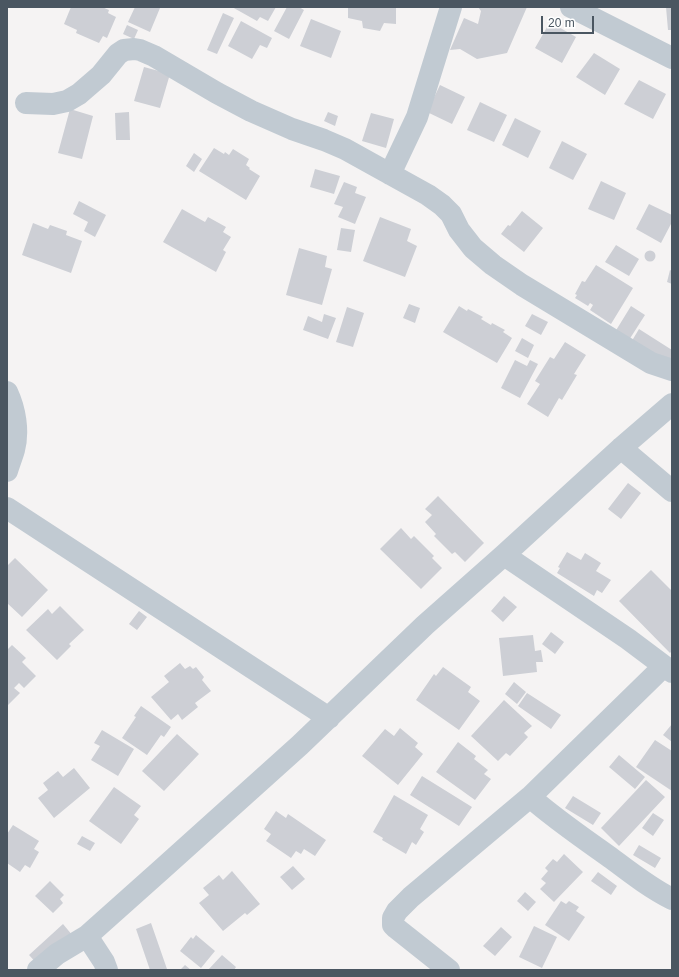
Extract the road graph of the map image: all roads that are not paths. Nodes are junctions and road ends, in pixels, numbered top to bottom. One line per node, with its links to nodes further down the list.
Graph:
1 (451, 7): 5 (street)
2 (572, 7): 3 (street)
3 (672, 58)
4 (26, 103): 5 (street)
5 (390, 174): 6 (street)
6 (672, 370)
7 (7, 392): 10 (street)
8 (672, 404): 9 (street)
9 (622, 448): 11 (street); 13 (street)
10 (7, 471)
11 (672, 491)
12 (9, 513): 15 (street)
13 (504, 555): 14 (street); 15 (street)
14 (668, 669): 16 (street)
15 (329, 718): 18 (street)
16 (530, 797): 17 (street); 21 (street)
17 (672, 899)
18 (87, 936): 19 (street); 20 (street)
19 (38, 970)
20 (107, 970)
21 (449, 970)

